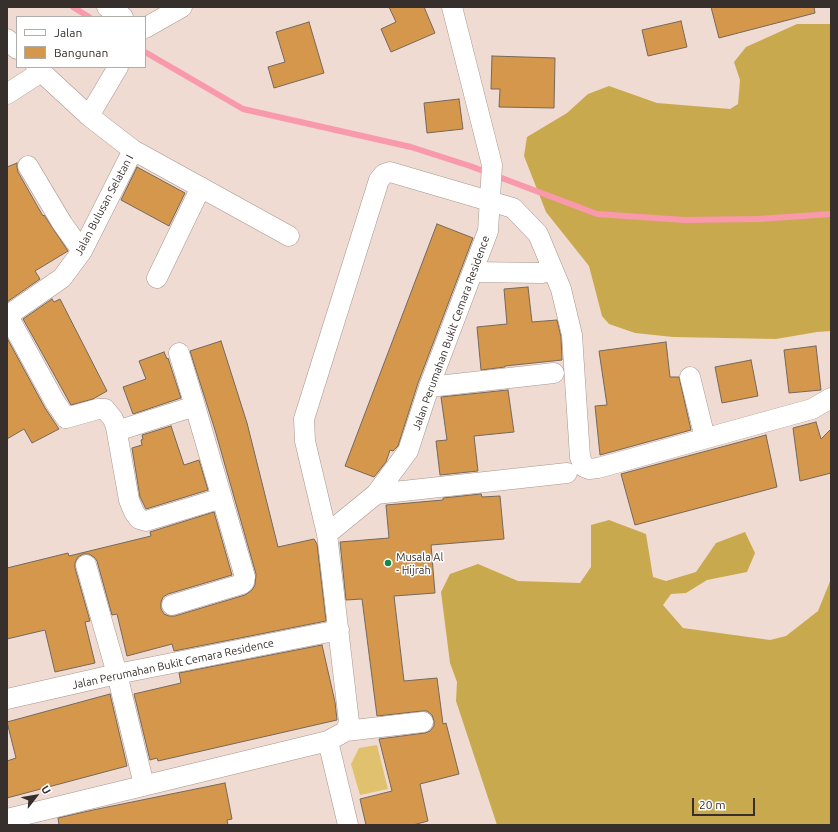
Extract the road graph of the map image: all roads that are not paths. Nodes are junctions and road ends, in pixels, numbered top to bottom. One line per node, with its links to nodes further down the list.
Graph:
1 (107, 7): 4 (street)
2 (182, 7): 5 (street)
3 (452, 7): 14 (street, Jalan Perumahan Bukit Cemara Residence)
4 (121, 16)
5 (148, 25)
6 (7, 39): 7 (street)
7 (16, 48)
8 (117, 68): 11 (street)
9 (38, 70): 10 (street); 11 (street, Jalan Bulusan Selatan I)
10 (7, 94)
11 (89, 116): 12 (street, Jalan Bulusan Selatan I)
12 (133, 150): 15 (street); 17 (street, Jalan Bulusan Selatan I)
13 (28, 166): 17 (street)
14 (491, 183): 18 (street, Jalan Perumahan Bukit Cemara Residence); 29 (street); 33 (street)
15 (201, 187): 16 (street); 20 (street)
16 (289, 236)
17 (82, 251): 21 (street, Jalan Bulusan Selatan I)
18 (473, 272): 19 (street); 25 (street, Jalan Perumahan Bukit Cemara Residence)
19 (543, 273)
20 (157, 278)
21 (7, 316): 28 (street)
22 (179, 353): 27 (street)
23 (554, 373): 25 (street)
24 (690, 377): 29 (street)
25 (429, 387): 31 (street, Jalan Perumahan Bukit Cemara Residence)
26 (831, 398): 29 (street)
27 (195, 406): 28 (street); 32 (street)
28 (116, 427): 32 (street)
29 (705, 438)
30 (567, 473): 31 (street)
31 (376, 494): 33 (street, Jalan Perumahan Bukit Cemara Residence)
32 (222, 498): 35 (street)
33 (328, 534): 36 (street)
34 (86, 565): 37 (street)
35 (172, 605)
36 (339, 630): 37 (street, Jalan Perumahan Bukit Cemara Residence); 40 (street)
37 (117, 674): 38 (street, Jalan Perumahan Bukit Cemara Residence); 42 (street)
38 (7, 699)
39 (423, 722): 40 (street)
40 (346, 730): 41 (street)
41 (328, 740): 42 (street); 44 (street)
42 (144, 786): 43 (street)
43 (16, 820)
44 (348, 825)

